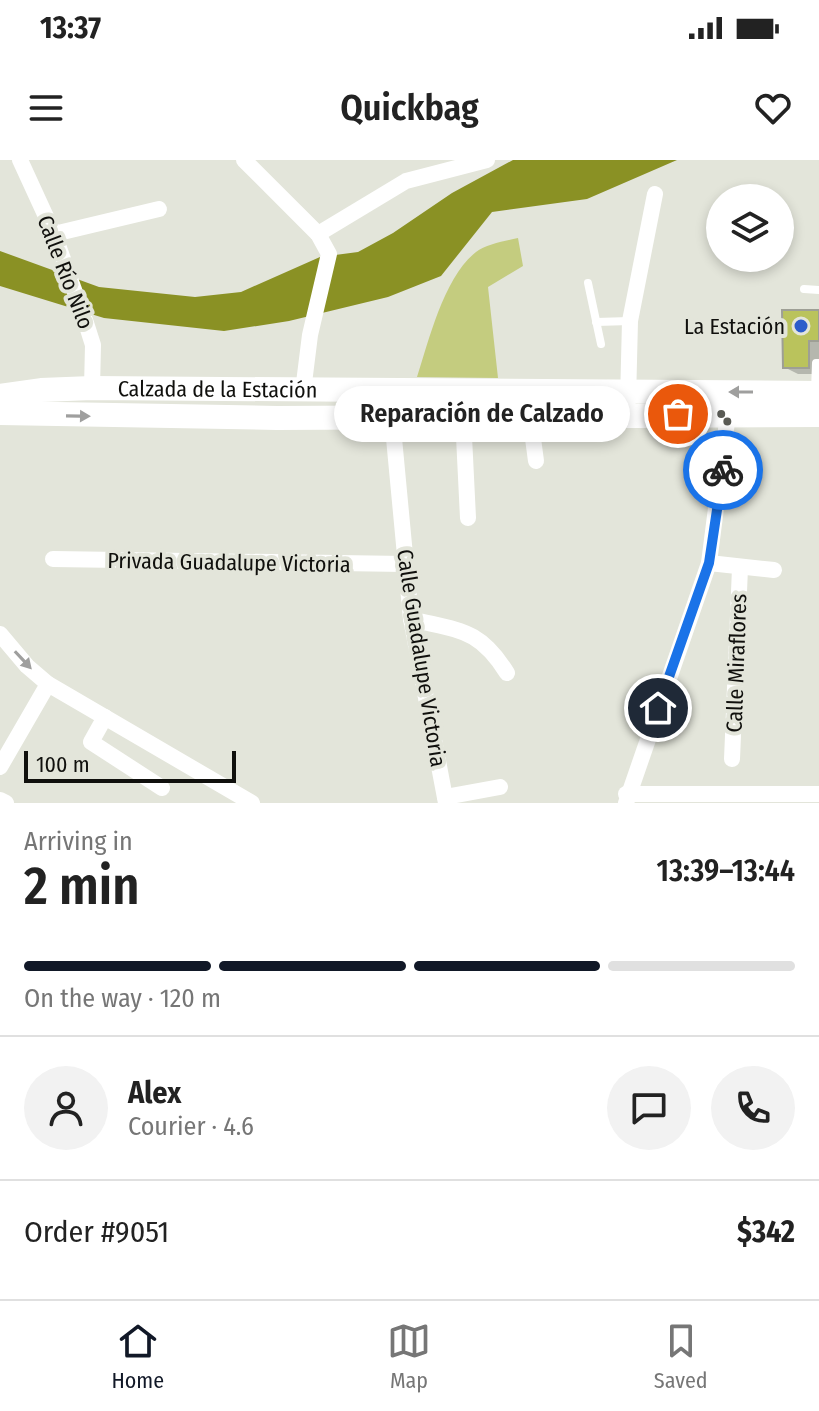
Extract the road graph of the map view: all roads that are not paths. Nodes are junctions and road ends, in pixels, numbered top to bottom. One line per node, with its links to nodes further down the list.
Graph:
1 (20, 160): 6 (street, Calle Río Nilo)
2 (244, 160): 7 (street)
3 (487, 160): 7 (street)
4 (655, 194): 11 (street)
5 (159, 209): 6 (street)
6 (54, 234): 16 (street, Calle Río Nilo)
7 (318, 234): 18 (street)
8 (588, 283): 12 (lane)
9 (804, 289): 10 (lane)
10 (819, 290)
11 (630, 321): 12 (lane); 21 (street)
12 (596, 322): 13 (lane)
13 (601, 344)
14 (819, 363): 20 (lane)
15 (0, 385): 17 (street)
16 (92, 388): 17 (main road, Calzada de la Estación); 18 (main road, Calzada de la Estación)
17 (33, 391): 19 (main road, Calzada de la Estación); 24 (main road)
18 (303, 391): 21 (main road, Calzada de la Estación); 28 (main road)
19 (0, 396)
20 (818, 400): 21 (main road, Calzada de la Estación, one-way to 21); 23 (main road, Calzada de la Estación)
21 (628, 403): 23 (main road, Calzada de la Estación); 26 (main road, Calzada de la Estación)
22 (0, 413): 24 (main road, Calzada de la Estación)
23 (728, 414): 32 (street)
24 (40, 416): 28 (main road, Calzada de la Estación, one-way to 28)
25 (463, 416): 26 (main road, Calzada de la Estación); 27 (main road, Calzada de la Estación); 30 (street)
26 (530, 416): 29 (street)
27 (392, 417): 28 (main road, Calzada de la Estación); 33 (street, Calle Guadalupe Victoria)
28 (277, 418)
29 (536, 461)
30 (468, 518)
31 (53, 559): 33 (street, Privada Guadalupe Victoria)
32 (709, 563): 34 (street, Calle Miraflores); 46 (street)
33 (405, 564): 36 (street, Calle Guadalupe Victoria)
34 (740, 568): 35 (street, Calle Miraflores); 41 (street, Calle Miraflores)
35 (774, 570)
36 (411, 619): 38 (street); 50 (street, Calle Guadalupe Victoria)
37 (0, 634): 39 (street, one-way to 39)
38 (507, 673)
39 (48, 684): 40 (street); 42 (street)
40 (105, 717): 44 (street); 52 (street)
41 (732, 759)
42 (0, 767)
43 (500, 787): 50 (street)
44 (162, 788)
45 (819, 794): 48 (street)
46 (626, 799): 47 (street)
47 (688, 799): 48 (street)
48 (790, 799)
49 (0, 800): 51 (street)
50 (445, 800)
51 (6, 803)
52 (252, 803)

